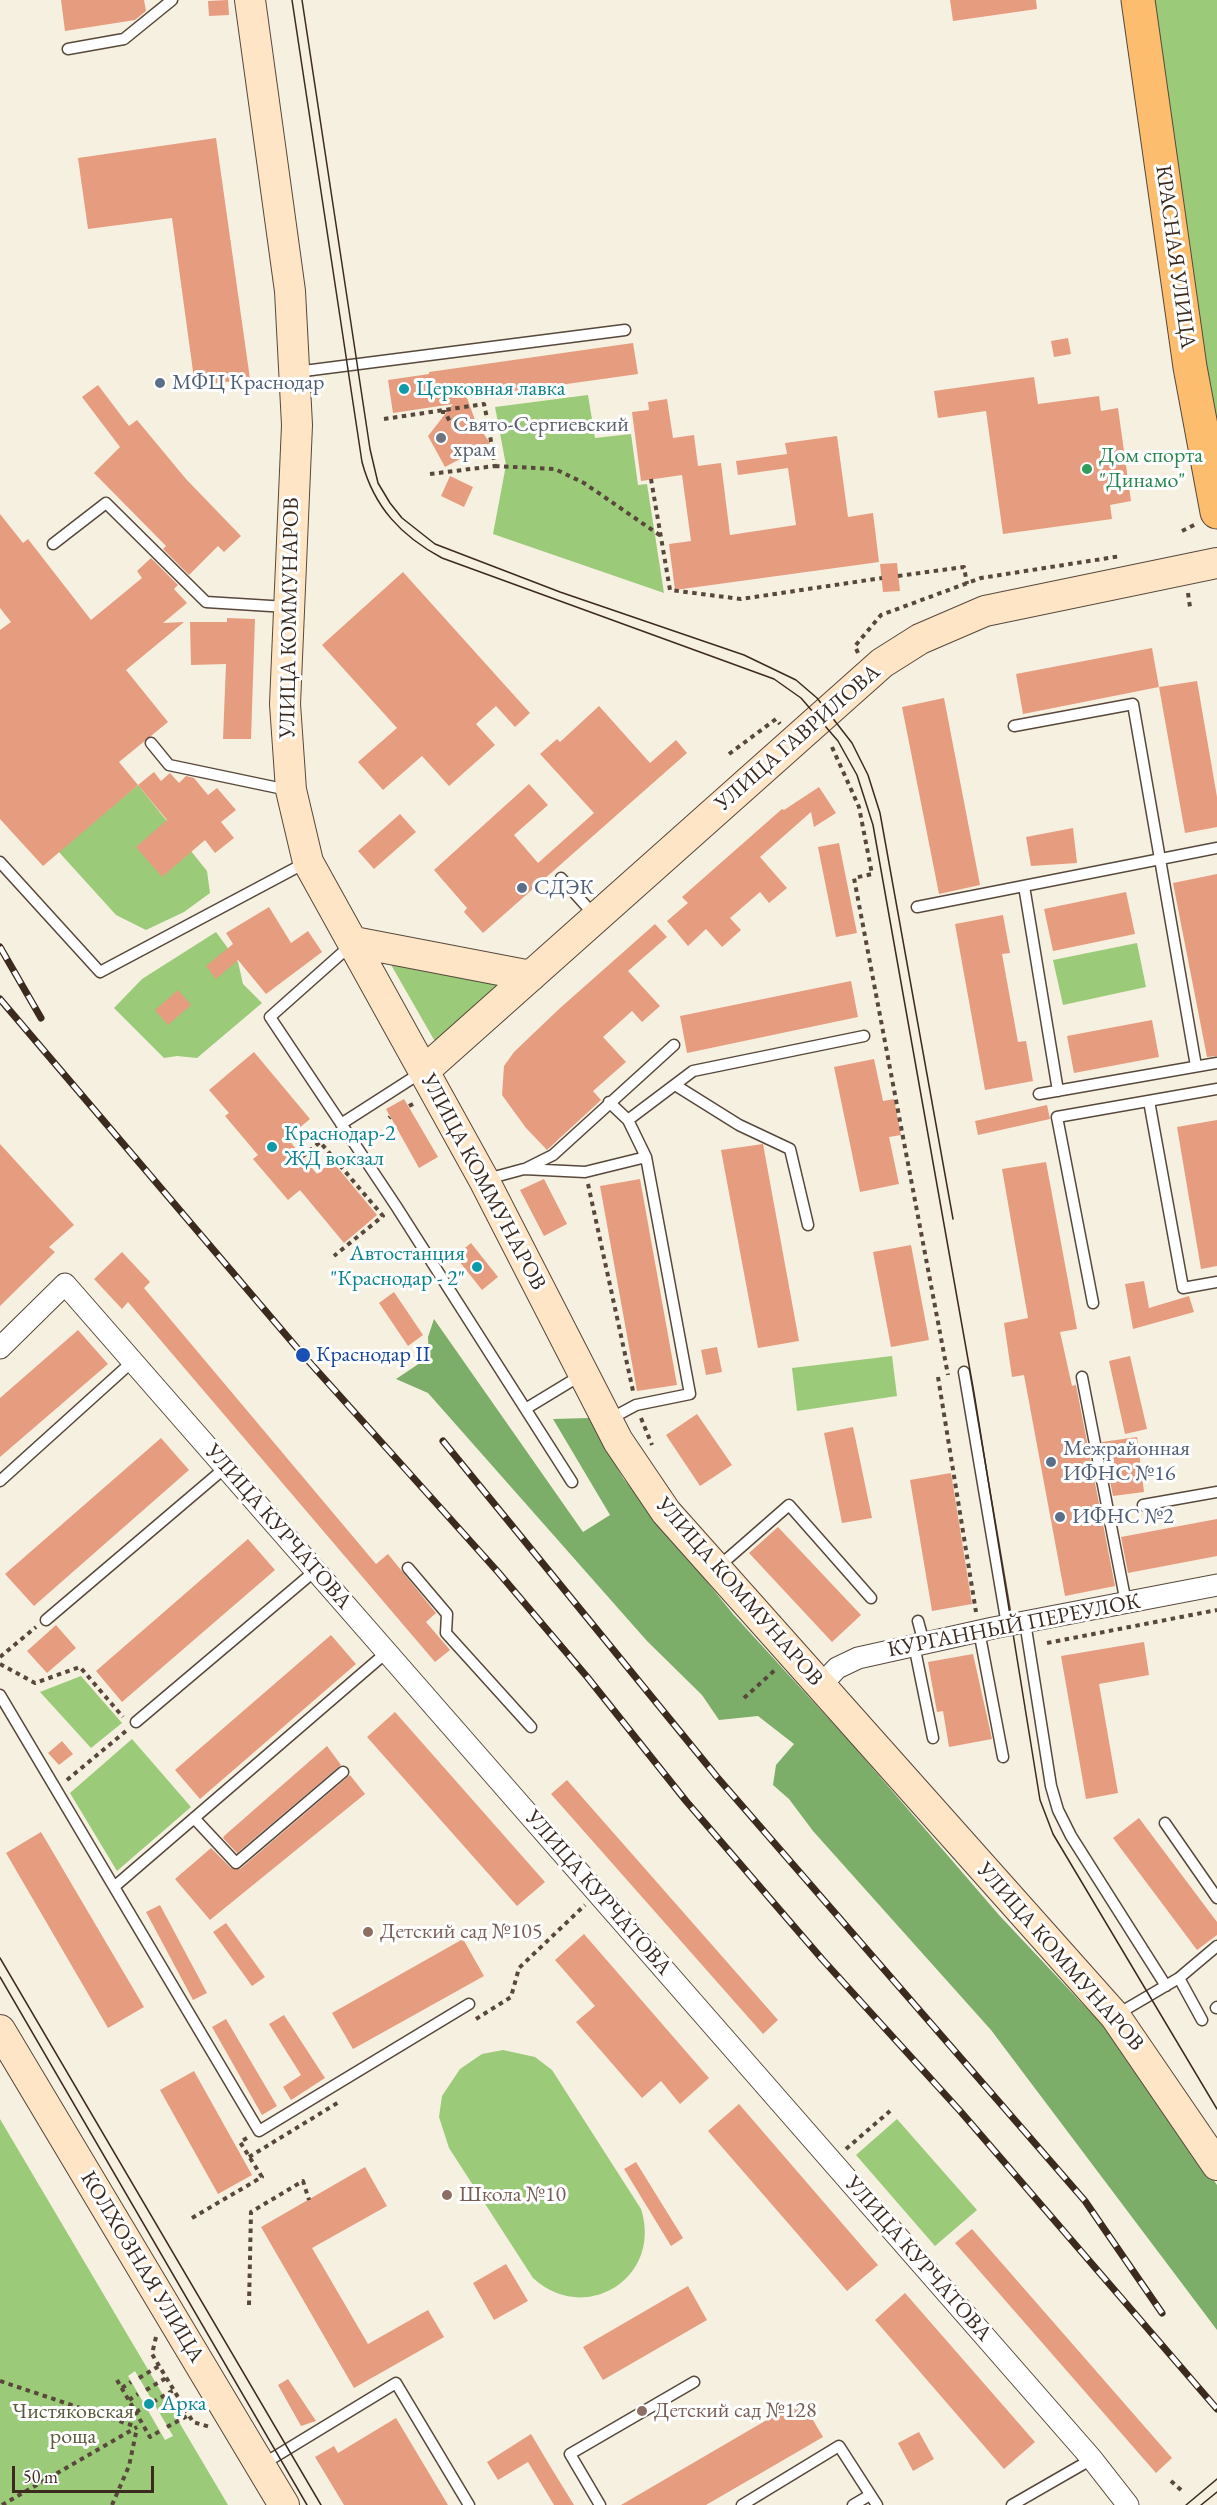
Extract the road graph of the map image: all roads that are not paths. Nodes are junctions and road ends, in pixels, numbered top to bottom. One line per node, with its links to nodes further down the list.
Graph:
1 (172, 0): 4 (lane)
2 (250, 0): 6 (main road, УЛИЦА КОММУНАРОВ)
3 (1138, 0): 7 (main road, КРАСНАЯ УЛИЦА)
4 (68, 49)
5 (625, 330): 6 (lane)
6 (296, 372): 10 (main road, УЛИЦА КОММУНАРОВ)
7 (1217, 512)
8 (53, 544): 10 (lane)
9 (1217, 563): 21 (main road, УЛИЦА ГАВРИЛОВА)
10 (287, 607): 13 (main road, УЛИЦА КОММУНАРОВ)
11 (1014, 726): 15 (lane)
12 (151, 743): 13 (lane)
13 (291, 790): 17 (main road, УЛИЦА КОММУНАРОВ)
14 (1217, 848): 15 (lane)
15 (1159, 860): 19 (lane); 27 (lane)
16 (0, 862): 17 (lane)
17 (308, 862): 22 (main road, УЛИЦА КОММУНАРОВ)
18 (561, 878): 21 (lane)
19 (1024, 886): 20 (lane); 31 (lane)
20 (917, 907)
21 (596, 917): 23 (main road, УЛИЦА ГАВРИЛОВА)
22 (354, 942): 23 (main road); 28 (main road, УЛИЦА КОММУНАРОВ); 36 (lane)
23 (531, 976): 28 (main road, УЛИЦА ГАВРИЛОВА)
24 (864, 1036): 29 (lane)
25 (674, 1045): 34 (lane)
26 (1217, 1063): 27 (lane)
27 (1196, 1066): 31 (lane)
28 (424, 1070): 36 (lane); 39 (main road, УЛИЦА КОММУНАРОВ)
29 (675, 1085): 35 (lane); 40 (lane)
30 (1217, 1089): 33 (lane)
31 (1058, 1091): 32 (lane)
32 (1039, 1094)
33 (1149, 1101): 41 (lane); 42 (lane)
34 (609, 1102): 35 (lane); 38 (lane)
35 (628, 1120): 37 (lane)
36 (341, 1124): 48 (lane)
37 (646, 1156): 38 (lane); 49 (lane)
38 (524, 1169): 39 (lane)
39 (484, 1180): 46 (main road, УЛИЦА КОММУНАРОВ)
40 (808, 1225)
41 (1217, 1282)
42 (1092, 1303)
43 (0, 1348): 44 (street, УЛИЦА КУРЧАТОВА)
44 (133, 1361): 50 (street, УЛИЦА КУРЧАТОВА); 51 (lane)
45 (964, 1372): 63 (lane)
46 (583, 1374): 48 (lane); 49 (main road, УЛИЦА КОММУНАРОВ)
47 (1082, 1377): 60 (lane)
48 (527, 1408): 52 (lane)
49 (607, 1420): 56 (main road, УЛИЦА КОММУНАРОВ)
50 (226, 1467): 57 (street, УЛИЦА КУРЧАТОВА); 61 (lane)
51 (0, 1481)
52 (572, 1482)
53 (1217, 1492): 54 (lane)
54 (1143, 1505)
55 (408, 1568): 70 (lane)
56 (716, 1568): 59 (lane); 67 (main road, УЛИЦА КОММУНАРОВ)
57 (315, 1570): 66 (street, УЛИЦА КУРЧАТОВА); 69 (lane)
58 (1217, 1585): 60 (street, КУРГАННЫЙ ПЕРЕУЛОК)
59 (871, 1598)
60 (1126, 1603): 63 (street, КУРГАННЫЙ ПЕРЕУЛОК)
61 (46, 1620)
62 (918, 1621): 65 (lane)
63 (1016, 1624): 64 (street, КУРГАННЫЙ ПЕРЕУЛОК); 80 (lane)
64 (979, 1626): 65 (street, КУРГАННЫЙ ПЕРЕУЛОК); 72 (lane)
65 (919, 1644): 67 (street, КУРГАННЫЙ ПЕРЕУЛОК); 71 (lane)
66 (387, 1652): 74 (lane); 87 (street, УЛИЦА КУРЧАТОВА)
67 (820, 1686): 82 (main road, УЛИЦА КОММУНАРОВ)
68 (0, 1695): 76 (lane)
69 (133, 1724)
70 (531, 1727)
71 (933, 1738)
72 (1003, 1757)
73 (343, 1772): 74 (lane)
74 (194, 1818): 76 (lane)
75 (1165, 1823): 77 (lane)
76 (114, 1887): 81 (lane)
77 (1217, 1898)
78 (1217, 1946): 79 (lane)
79 (1179, 1978): 80 (lane); 83 (lane)
80 (1166, 1986): 82 (lane)
81 (469, 2004)
82 (1115, 2016): 85 (main road, УЛИЦА КОММУНАРОВ)
83 (1203, 2020)
84 (0, 2030): 88 (main road, КОЛХОЗНАЯ УЛИЦА)
85 (1217, 2164)
86 (694, 2382): 92 (lane)
87 (1092, 2459): 95 (lane); 96 (street, УЛИЦА КУРЧАТОВА)
88 (261, 2466): 90 (main road, КОЛХОЗНАЯ УЛИЦА); 91 (lane)
89 (873, 2500): 93 (lane); 94 (lane)
90 (284, 2505)
91 (469, 2505)
92 (600, 2505)
93 (742, 2505)
94 (854, 2505)
95 (1012, 2505)
96 (1128, 2505)

